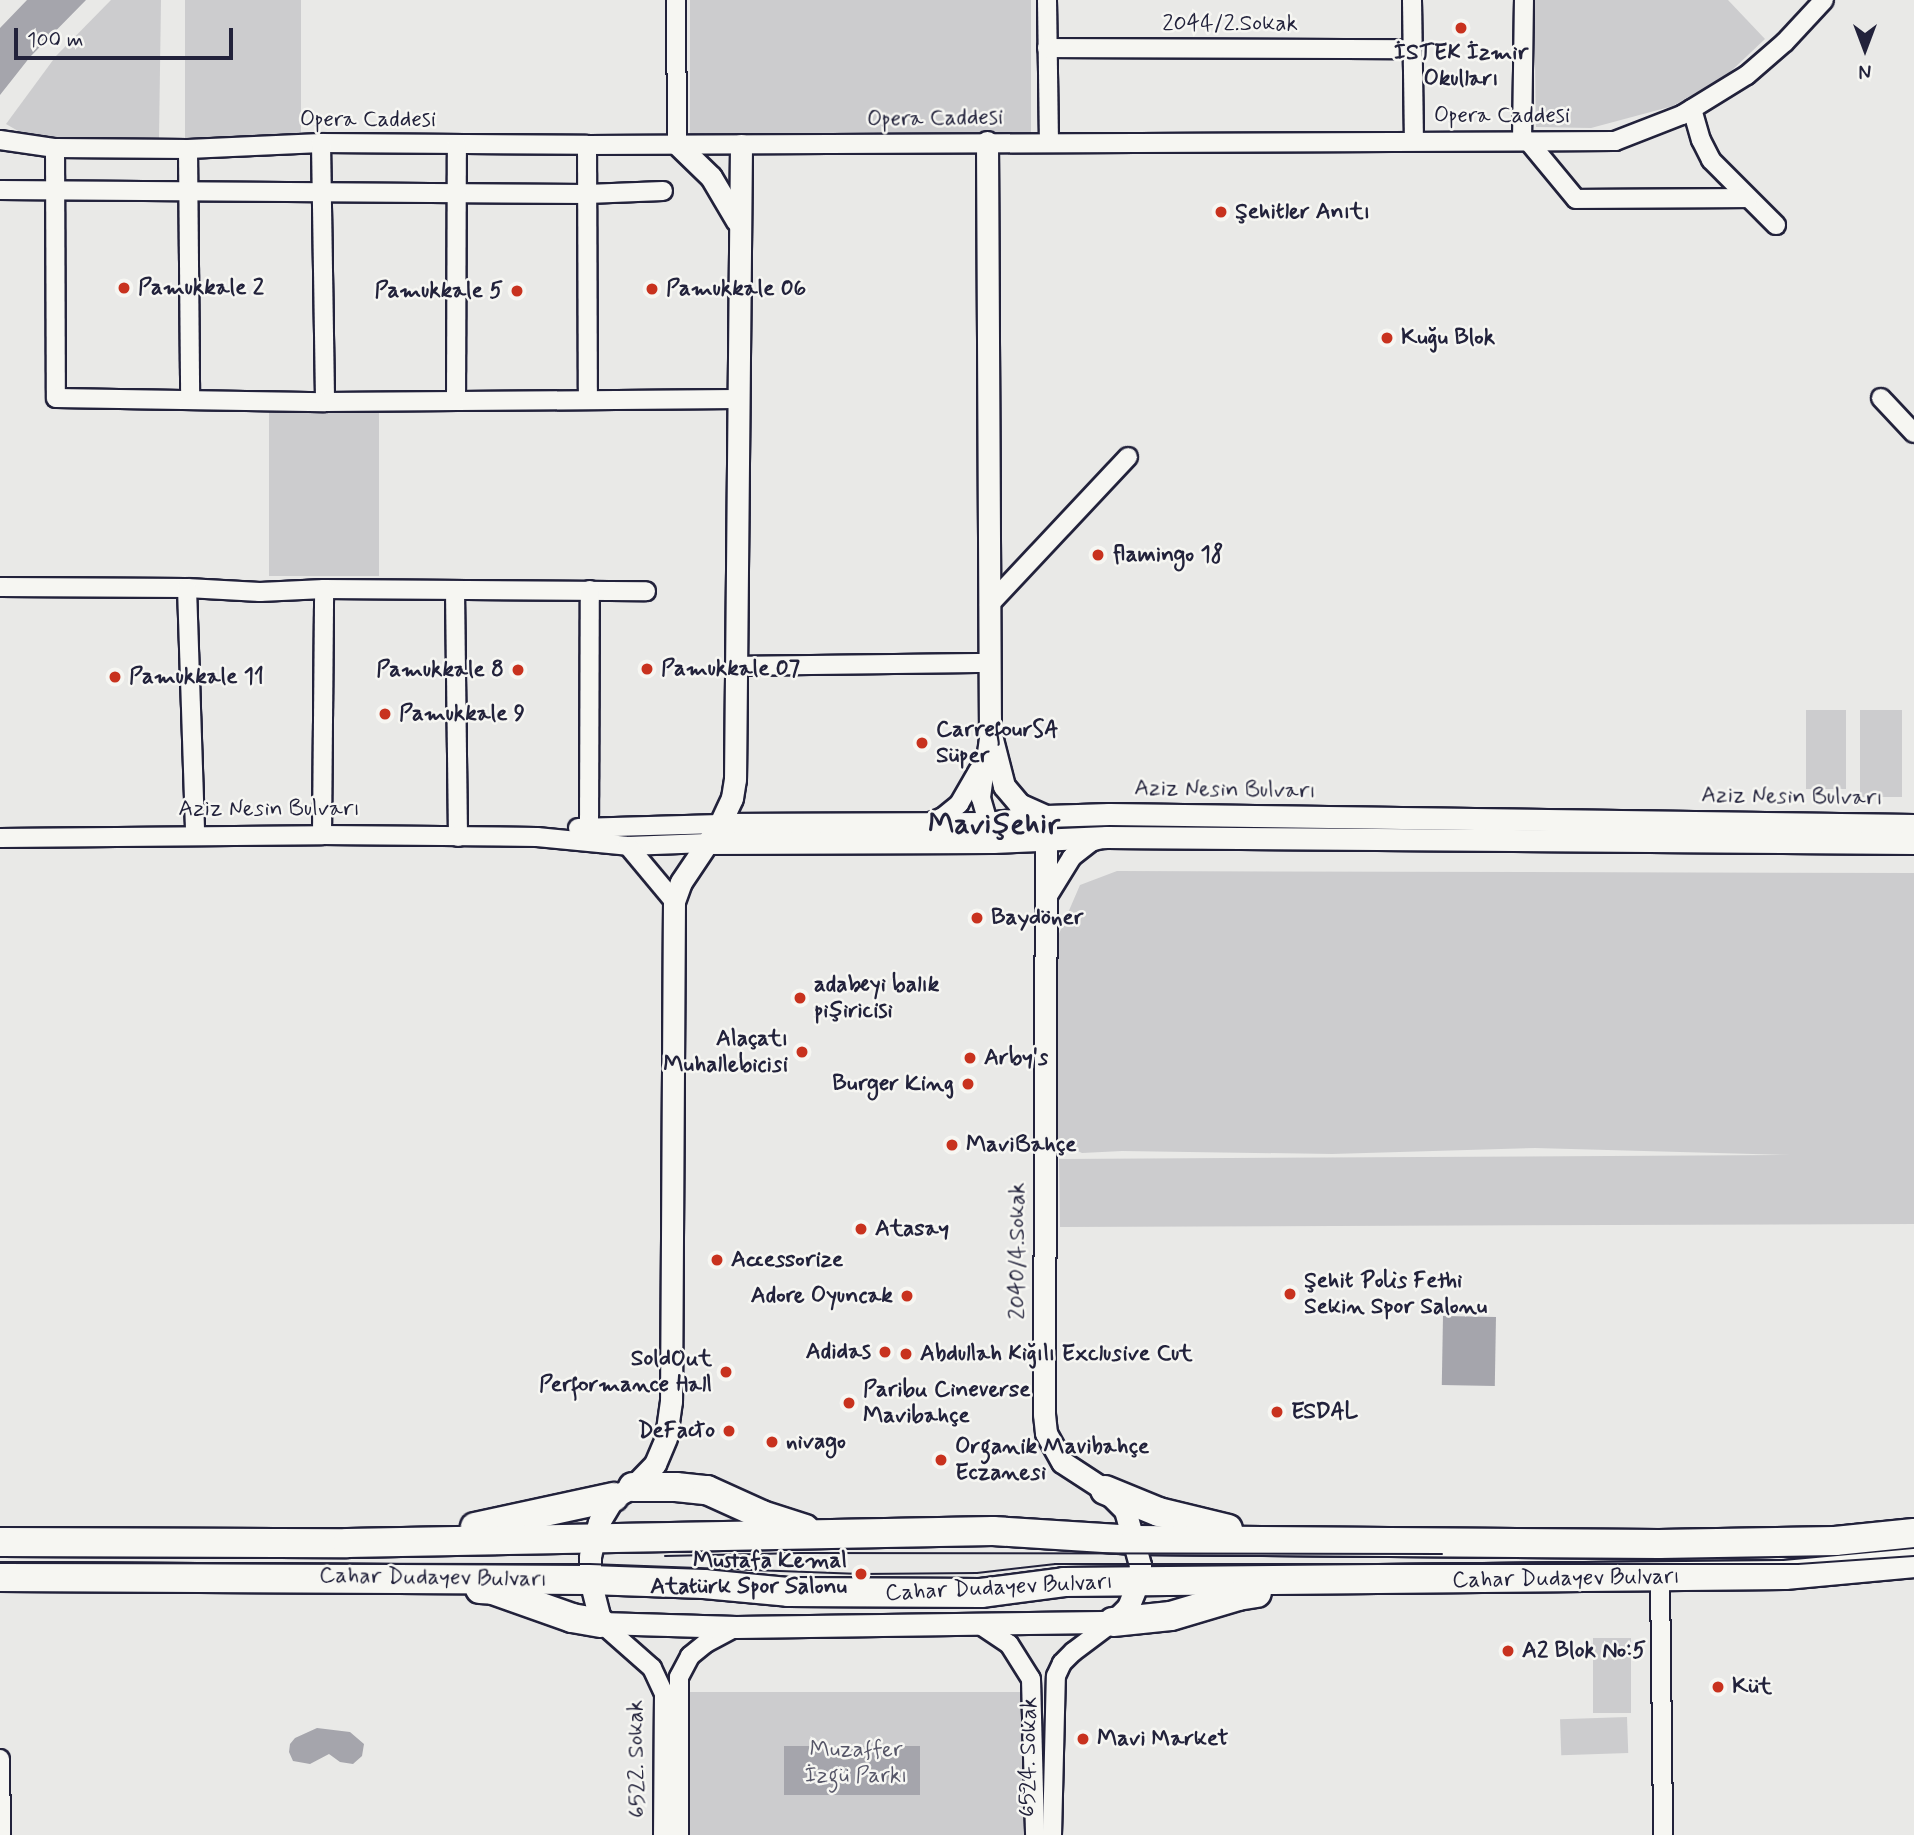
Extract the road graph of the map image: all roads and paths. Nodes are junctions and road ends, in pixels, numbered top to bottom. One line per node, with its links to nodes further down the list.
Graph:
1 (676, 0): 15 (street)
2 (1047, 0): 6 (street)
3 (1412, 0): 7 (street)
4 (1524, 0): 11 (street)
5 (1824, 0): 8 (street, Opera Caddesi)
6 (1047, 48): 7 (street, 2044/2.Sokak); 13 (street)
7 (1412, 49): 10 (street)
8 (1692, 109): 11 (street, Opera Caddesi); 28 (street)
9 (0, 140): 19 (street, Opera Caddesi)
10 (1414, 141): 11 (street, Opera Caddesi); 13 (street, Opera Caddesi)
11 (1525, 141): 28 (street)
12 (987, 142): 13 (street, Opera Caddesi); 18 (street, Opera Caddesi); 45 (street)
13 (1049, 142)
14 (321, 144): 16 (street, Opera Caddesi); 20 (street, Opera Caddesi); 26 (street)
15 (677, 144): 17 (street, Opera Caddesi); 18 (street, Opera Caddesi); 29 (street)
16 (457, 145): 17 (street, Opera Caddesi); 24 (street)
17 (587, 145): 27 (street)
18 (741, 145): 29 (street)
19 (54, 148): 20 (street, Opera Caddesi); 21 (street)
20 (188, 149): 23 (street)
21 (54, 188): 22 (street); 23 (street); 31 (street)
22 (0, 190)
23 (188, 191): 26 (street); 31 (street)
24 (457, 191): 26 (street); 27 (street); 35 (street)
25 (663, 191): 27 (street)
26 (321, 192): 36 (street)
27 (587, 194): 33 (street)
28 (1748, 198): 30 (street)
29 (739, 225): 34 (street)
30 (1776, 225)
31 (190, 398): 36 (street)
32 (1881, 398): 37 (street)
33 (588, 399): 34 (street); 35 (street)
34 (737, 399): 47 (street)
35 (456, 400): 36 (street)
36 (325, 402)
37 (1914, 433)
38 (1128, 457): 45 (street)
39 (0, 587): 40 (street)
40 (187, 588): 41 (street); 56 (street)
41 (324, 589): 43 (street); 57 (street)
42 (590, 590): 43 (street); 44 (street); 54 (street)
43 (455, 591): 58 (street)
44 (646, 591)
45 (989, 605): 46 (street)
46 (989, 663): 47 (street); 48 (street)
47 (737, 666): 52 (street)
48 (990, 731): 49 (street); 50 (street)
49 (984, 761): 51 (street); 55 (street)
50 (1046, 816): 53 (street, Aziz Nesin Bulvarı); 55 (street, Aziz Nesin Bulvarı); 62 (street, 2040/4.Sokak)
51 (928, 823): 52 (street, Aziz Nesin Bulvarı); 55 (street, Aziz Nesin Bulvarı)
52 (720, 824): 54 (street, Aziz Nesin Bulvarı); 63 (street)
53 (1914, 825)
54 (589, 826): 59 (street, Aziz Nesin Bulvarı)
55 (990, 832): 62 (street, Aziz Nesin Bulvarı); 63 (street, Aziz Nesin Bulvarı)
56 (195, 834): 57 (street, Aziz Nesin Bulvarı); 61 (street, Aziz Nesin Bulvarı)
57 (323, 835): 58 (street, Aziz Nesin Bulvarı)
58 (458, 837): 59 (street, Aziz Nesin Bulvarı)
59 (537, 837): 65 (street, Aziz Nesin Bulvarı)
60 (1107, 837): 62 (street, Aziz Nesin Bulvarı); 64 (street, Aziz Nesin Bulvarı); 66 (street)
61 (0, 838)
62 (1046, 839): 66 (street, 2040/4.Sokak)
63 (707, 843): 65 (street, Aziz Nesin Bulvarı); 67 (street)
64 (1914, 843)
65 (628, 846): 67 (street)
66 (1046, 899): 68 (street, 2040/4.Sokak)
67 (674, 901): 69 (street)
68 (1105, 1490): 73 (street, 2040/4.Sokak); 75 (main road)
69 (624, 1492): 71 (main road); 72 (street); 76 (main road)
70 (1914, 1532): 75 (main road, Cahar Dudayev Bulvarı)
71 (814, 1536): 72 (main road, Cahar Dudayev Bulvarı); 73 (main road, Cahar Dudayev Bulvarı)
72 (594, 1539): 76 (main road, Cahar Dudayev Bulvarı); 81 (street)
73 (1135, 1540): 75 (main road, Cahar Dudayev Bulvarı); 82 (street, 2040/4.Sokak)
74 (0, 1542): 76 (main road, Cahar Dudayev Bulvarı)
75 (1314, 1542)
76 (348, 1543)
77 (1914, 1563): 80 (main road, Cahar Dudayev Bulvarı)
78 (0, 1577): 79 (main road, Cahar Dudayev Bulvarı)
79 (348, 1577): 81 (main road, Cahar Dudayev Bulvarı); 85 (main road)
80 (1660, 1578): 83 (main road, Cahar Dudayev Bulvarı); 94 (street)
81 (590, 1580): 82 (main road, Cahar Dudayev Bulvarı); 85 (street)
82 (1138, 1581): 83 (main road, Cahar Dudayev Bulvarı); 84 (street)
83 (1364, 1581): 84 (main road)
84 (1113, 1622): 86 (street); 93 (street, 6524. Sokak)
85 (601, 1623): 87 (street); 90 (street, 6522. Sokak)
86 (979, 1624): 87 (street); 92 (street, 6524. Sokak)
87 (737, 1628): 91 (street, 6522. Sokak)
88 (0, 1759): 89 (street)
89 (1, 1835)
90 (663, 1835)
91 (679, 1835)
92 (1035, 1835)
93 (1052, 1835)
94 (1662, 1835)

